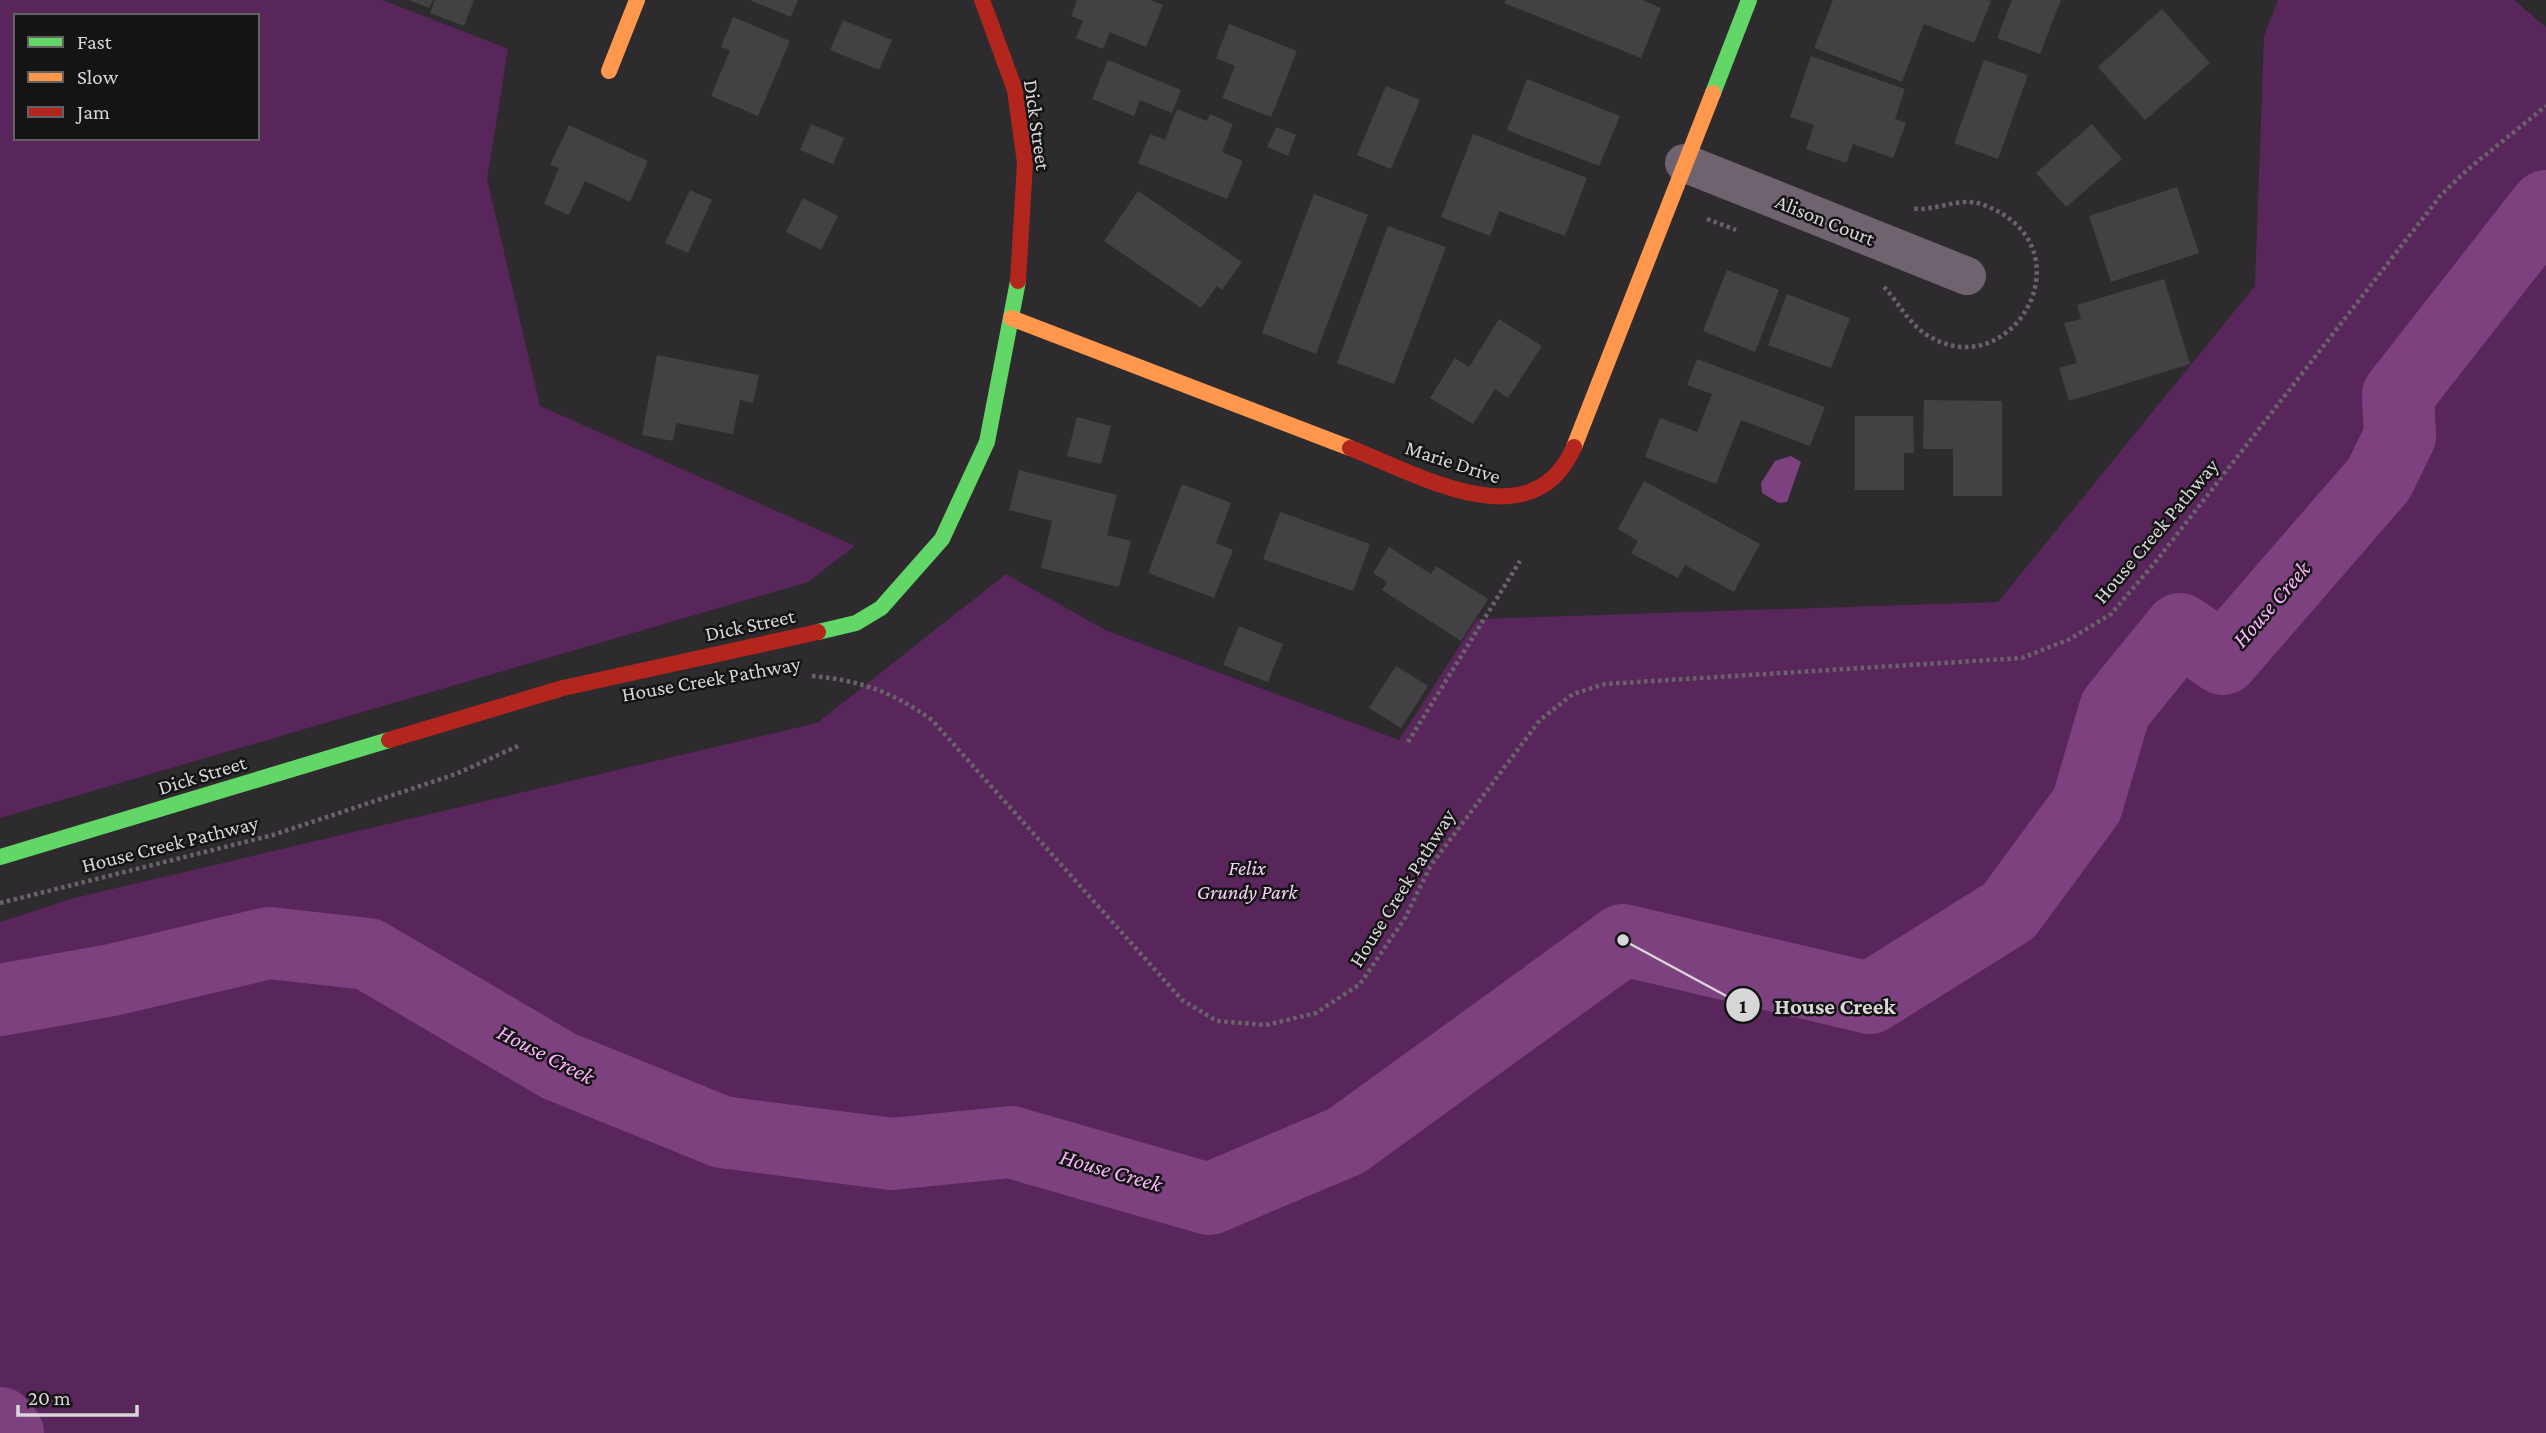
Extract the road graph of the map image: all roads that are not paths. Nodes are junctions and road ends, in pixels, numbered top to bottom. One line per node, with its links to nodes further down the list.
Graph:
1 (637, 0): 4 (street)
2 (982, 0): 7 (street, Dick Street)
3 (1749, 0): 5 (street, Marie Drive)
4 (609, 71)
5 (1684, 163): 6 (street, Alison Court); 7 (street, Marie Drive)
6 (1967, 276)
7 (1011, 318): 8 (street, Dick Street)
8 (0, 858)

